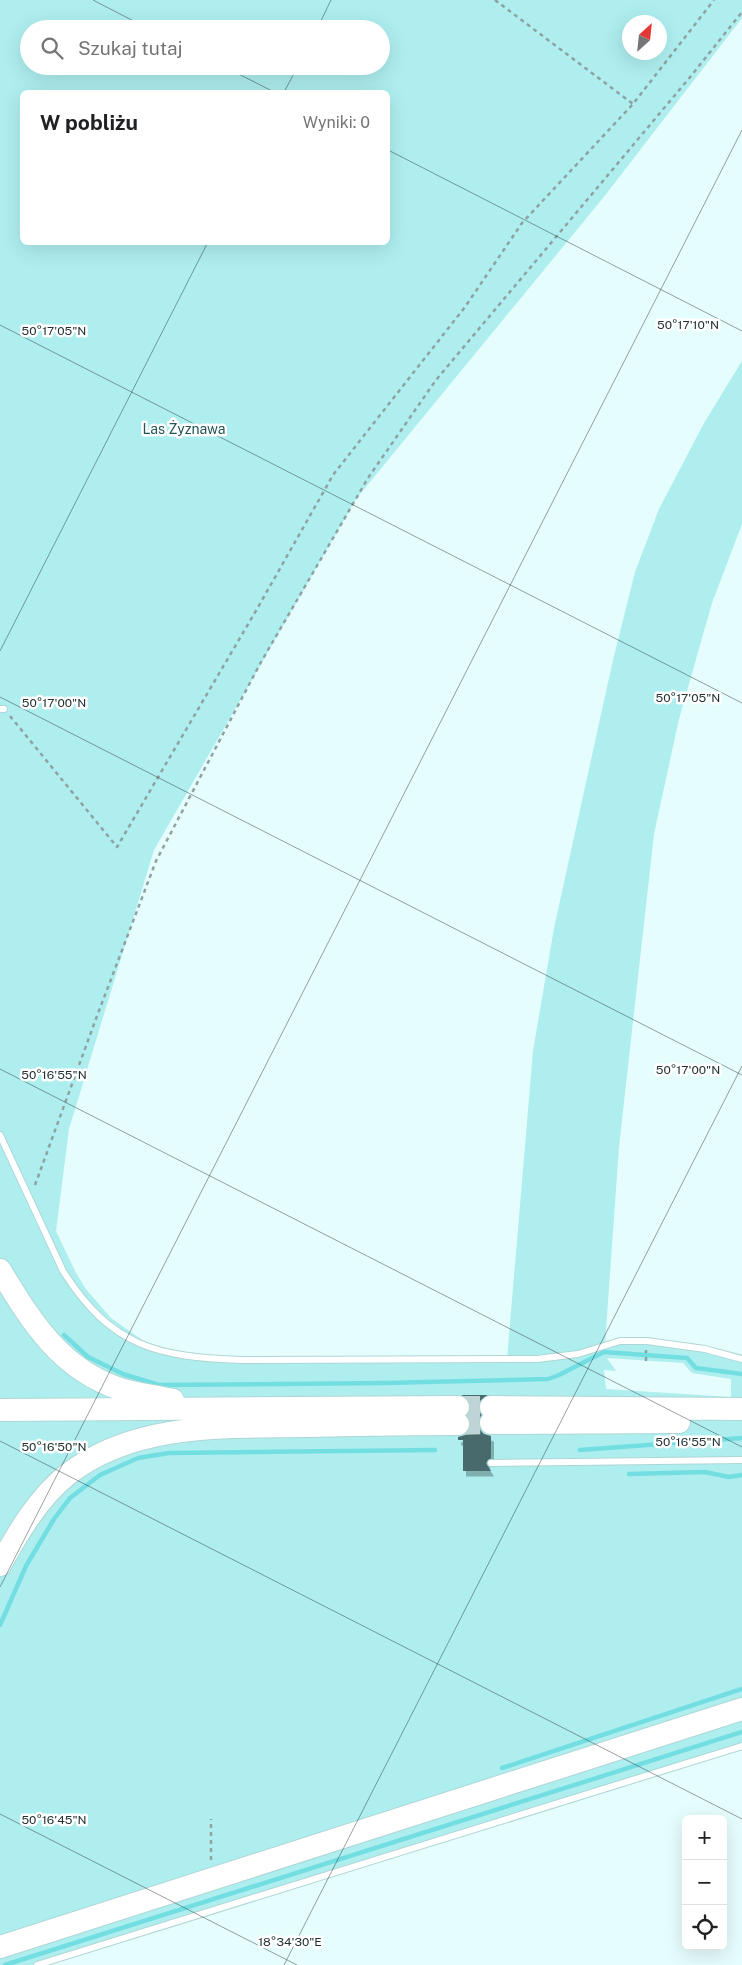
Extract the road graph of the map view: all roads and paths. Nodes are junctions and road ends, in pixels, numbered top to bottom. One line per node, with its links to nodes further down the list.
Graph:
1 (495, 0): 4 (path)
2 (714, 0): 4 (path)
3 (742, 12): 7 (path)
4 (633, 104): 5 (path)
5 (2, 709)
6 (0, 1135): 7 (lane)
7 (30, 1198): 10 (lane)
8 (0, 1270): 12 (highway)
9 (646, 1352): 11 (path)
10 (742, 1359)
11 (646, 1361)
12 (221, 1408): 14 (highway); 17 (highway)
13 (742, 1409): 15 (highway)
14 (0, 1410)
15 (742, 1422)
16 (0, 1424): 17 (highway)
17 (210, 1428): 20 (highway)
18 (742, 1460): 19 (lane)
19 (491, 1463)
20 (0, 1565)
21 (742, 1710): 24 (highway)
22 (742, 1746): 26 (lane)
23 (212, 1819): 24 (path)
24 (211, 1879): 25 (highway)
25 (0, 1947)
26 (37, 1965)

